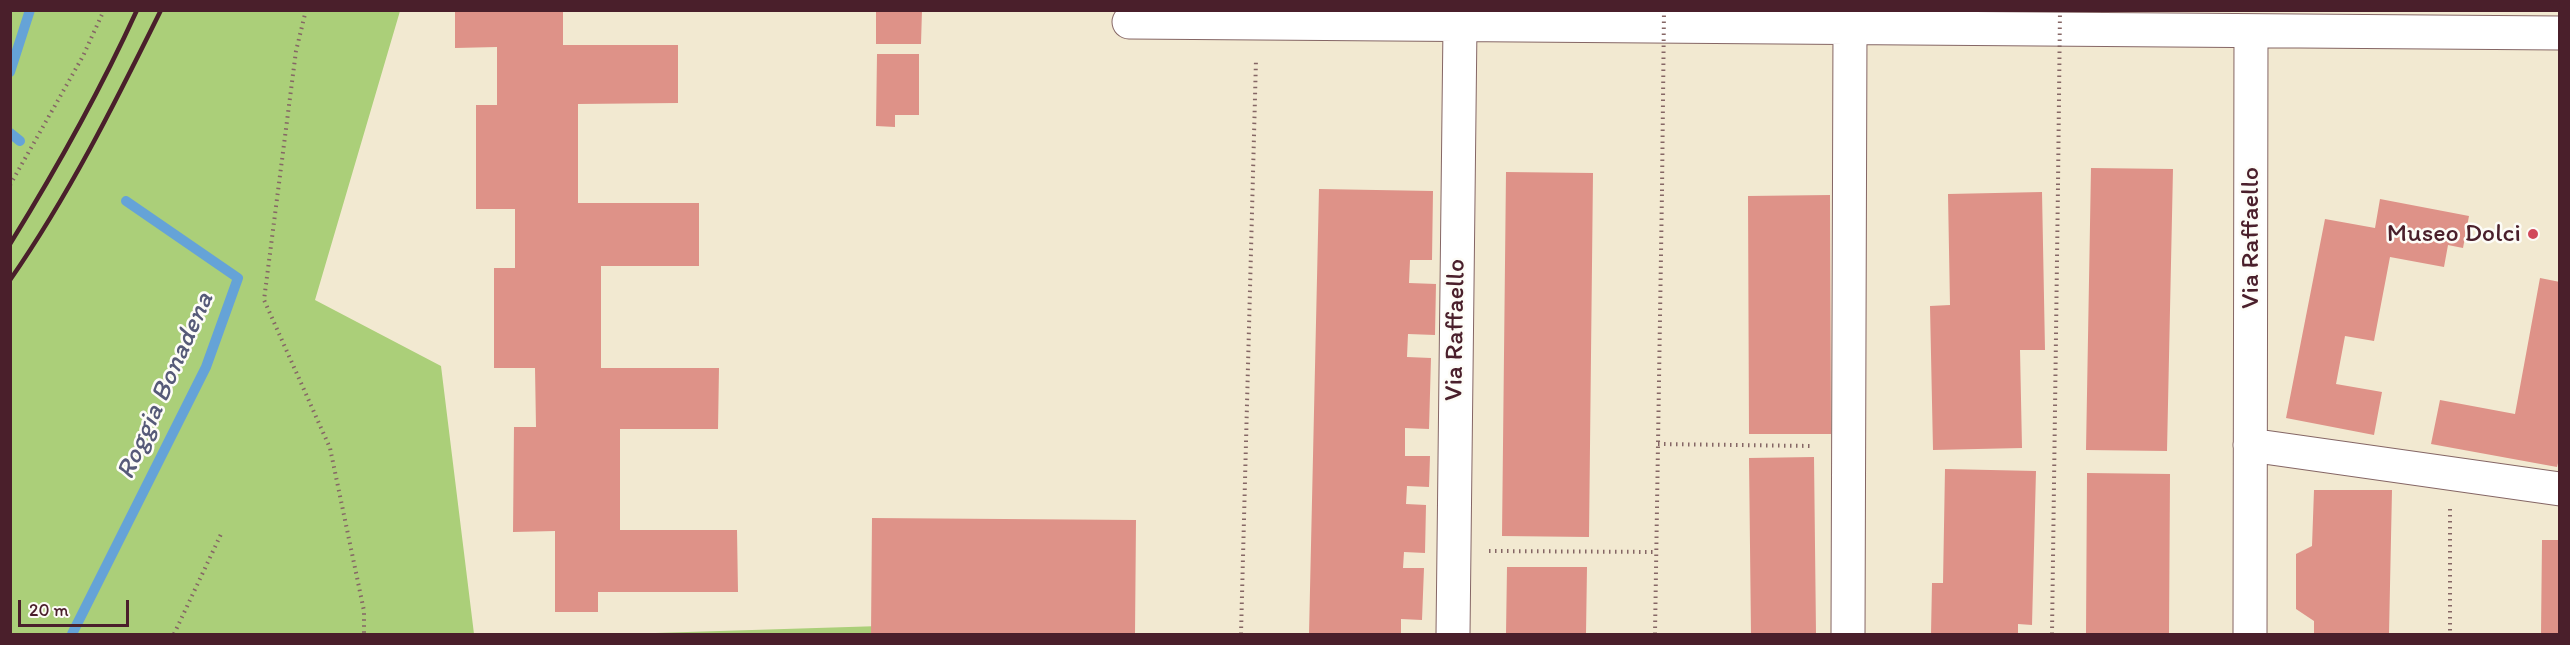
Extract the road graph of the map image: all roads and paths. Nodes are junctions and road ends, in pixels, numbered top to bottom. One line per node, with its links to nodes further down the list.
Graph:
1 (104, 10): 11 (path)
2 (306, 10): 21 (path)
3 (1664, 10): 12 (path, bridge)
4 (2060, 10): 26 (path, bridge)
5 (1129, 22): 6 (street)
6 (1257, 23): 7 (street); 22 (path)
7 (1460, 25): 8 (street); 18 (street, Via Raffaello)
8 (1850, 28): 9 (street); 14 (street)
9 (2251, 31): 10 (street); 13 (street, Via Raffaello)
10 (2559, 33)
11 (10, 184)
12 (1658, 444): 14 (path); 19 (path)
13 (2250, 445): 15 (street); 27 (street, Via Raffaello)
14 (1848, 446): 25 (street)
15 (2450, 474): 16 (street); 28 (path)
16 (2559, 489)
17 (222, 532): 20 (path)
18 (1454, 551): 19 (path); 23 (street, Via Raffaello)
19 (1656, 552): 24 (path)
20 (174, 634)
21 (364, 634)
22 (1240, 634)
23 (1453, 634)
24 (1655, 634)
25 (1848, 634)
26 (2052, 634)
27 (2250, 634)
28 (2450, 634)

